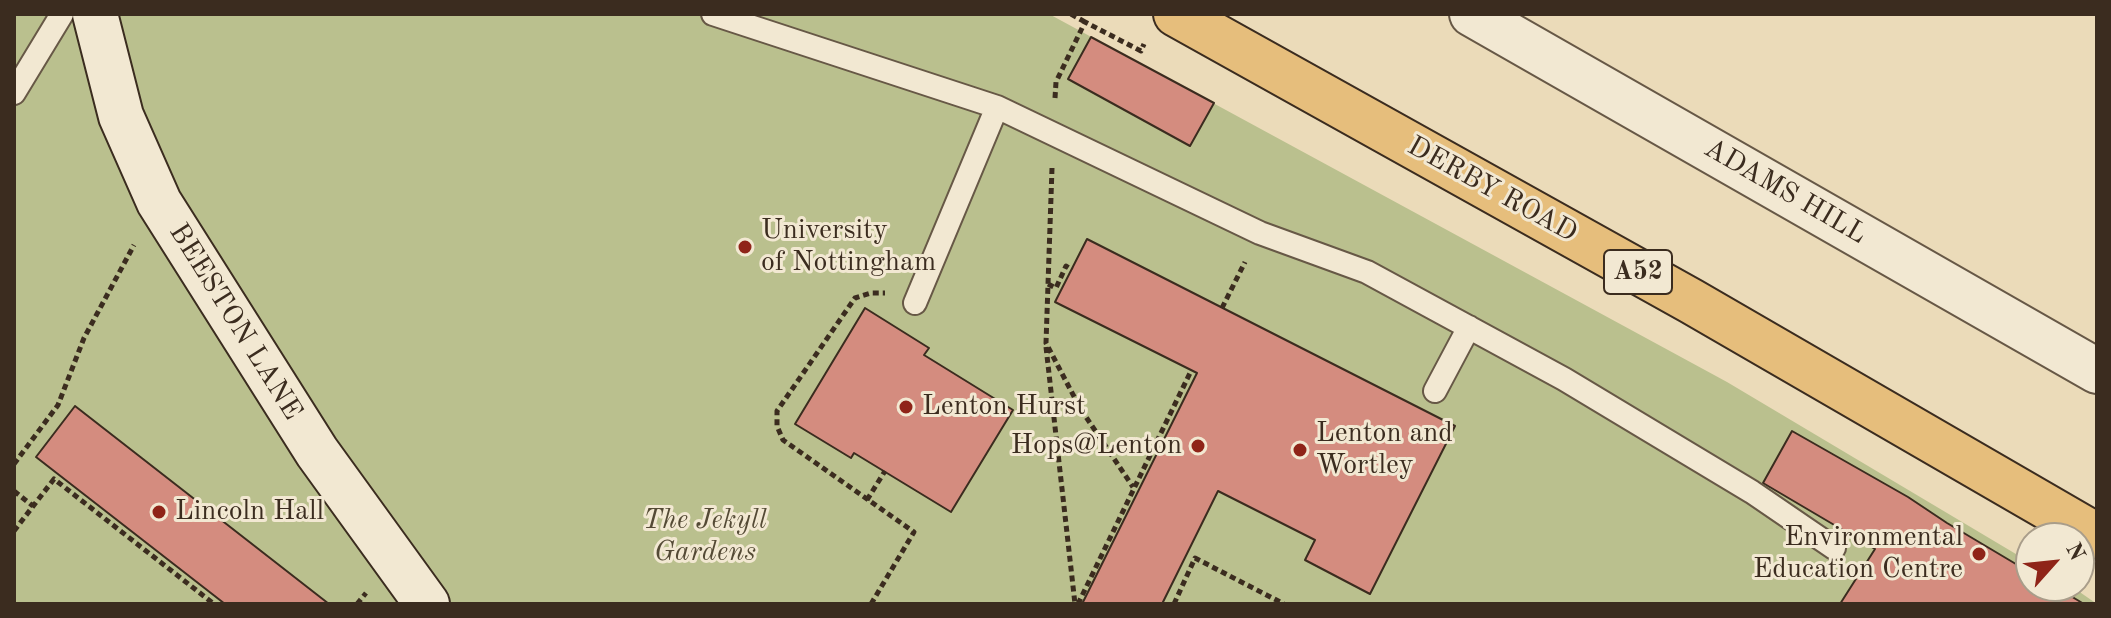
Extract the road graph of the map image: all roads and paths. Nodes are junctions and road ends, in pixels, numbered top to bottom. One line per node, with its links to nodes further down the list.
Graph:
1 (62, 14): 8 (lane)
2 (95, 14): 11 (street, BEESTON LANE)
3 (713, 14): 9 (lane)
4 (1071, 14): 6 (path)
5 (1472, 14): 20 (street, ADAMS HILL)
6 (1085, 22): 7 (path); 10 (path)
7 (1161, 26): 29 (highway, DERBY ROAD / A52)
8 (14, 93)
9 (997, 107): 10 (lane); 15 (lane)
10 (1054, 132): 12 (lane); 14 (path)
11 (159, 202): 22 (path); 31 (street, BEESTON LANE)
12 (1260, 233): 16 (path); 17 (lane)
13 (1072, 270): 14 (path)
14 (1048, 284): 18 (path)
15 (915, 303): 26 (path)
16 (1222, 308)
17 (1469, 327): 21 (lane); 30 (lane)
18 (1046, 343): 24 (path); 34 (path)
19 (1191, 371): 24 (path)
20 (2097, 371)
21 (1435, 391)
22 (14, 464)
23 (885, 471): 26 (path)
24 (1133, 487): 34 (path)
25 (14, 491): 27 (path)
26 (867, 500): 33 (path)
27 (33, 506): 28 (path); 32 (path)
28 (14, 531)
29 (2097, 536)
30 (1834, 548)
31 (425, 603)
32 (214, 604)
33 (871, 604)
34 (1077, 604)
35 (1174, 604): 36 (path)
36 (1284, 604)

